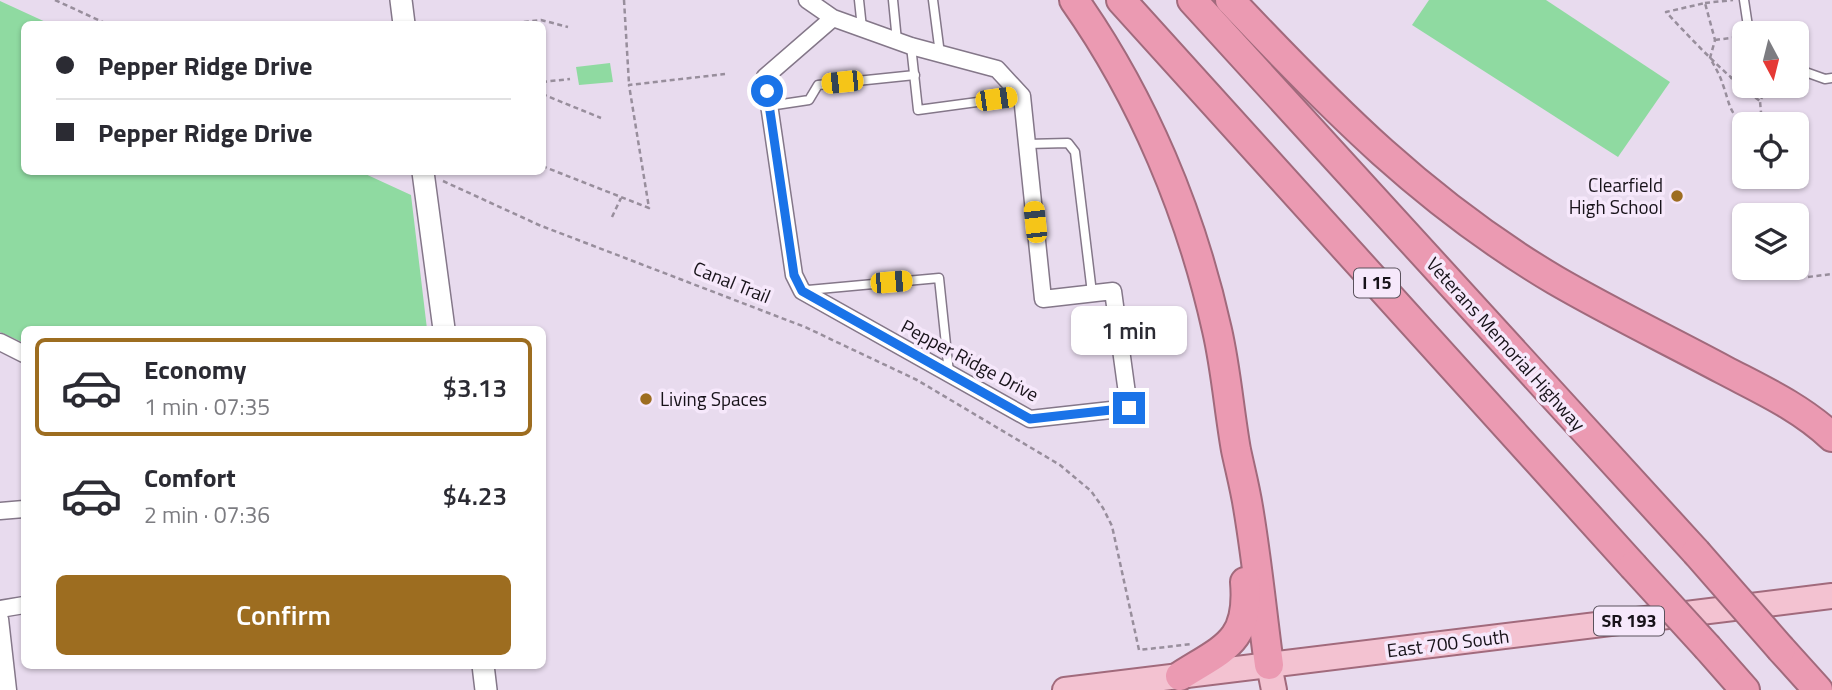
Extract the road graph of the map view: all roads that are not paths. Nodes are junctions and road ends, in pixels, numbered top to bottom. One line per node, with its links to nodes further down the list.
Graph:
1 (401, 0): 12 (street)
2 (807, 0): 11 (street)
3 (859, 0): 14 (lane)
4 (893, 0): 15 (lane)
5 (933, 0): 16 (lane)
6 (1074, 0): 31 (highway)
7 (1121, 0): 44 (highway, I 15, bridge)
8 (1192, 0): 45 (highway, Veterans Memorial Highway / I 15, bridge)
9 (1230, 0): 30 (highway)
10 (1744, 0): 13 (lane)
11 (832, 18): 14 (street); 21 (street)
12 (404, 21)
13 (1747, 21)
14 (862, 28): 15 (street)
15 (904, 43): 16 (street); 18 (lane)
16 (940, 54): 20 (street)
17 (1810, 74): 19 (lane)
18 (915, 75): 20 (lane); 21 (lane)
19 (1832, 78)
20 (1022, 96): 22 (street)
21 (769, 106): 24 (street)
22 (1027, 144): 25 (lane); 25 (street)
23 (423, 175): 26 (street)
24 (802, 291): 29 (street, Pepper Ridge Drive); 29 (lane)
25 (1092, 293): 29 (street, Pepper Ridge Drive)
26 (443, 326)
27 (0, 342): 28 (street)
28 (21, 352)
29 (949, 373)
30 (1832, 437)
31 (1236, 451): 39 (highway); 40 (highway)
32 (21, 509): 33 (street)
33 (0, 511)
34 (1832, 596): 40 (main road, East 700 South / SR 193)
35 (21, 606): 36 (street)
36 (0, 609)
37 (0, 619): 41 (street)
38 (483, 669): 42 (street)
39 (1180, 676): 40 (main road, East 700 South / SR 193); 43 (main road, East 700 South / SR 193)
40 (1272, 678)
41 (8, 690)
42 (483, 690)
43 (1065, 690)
44 (1745, 690)
45 (1818, 690)

